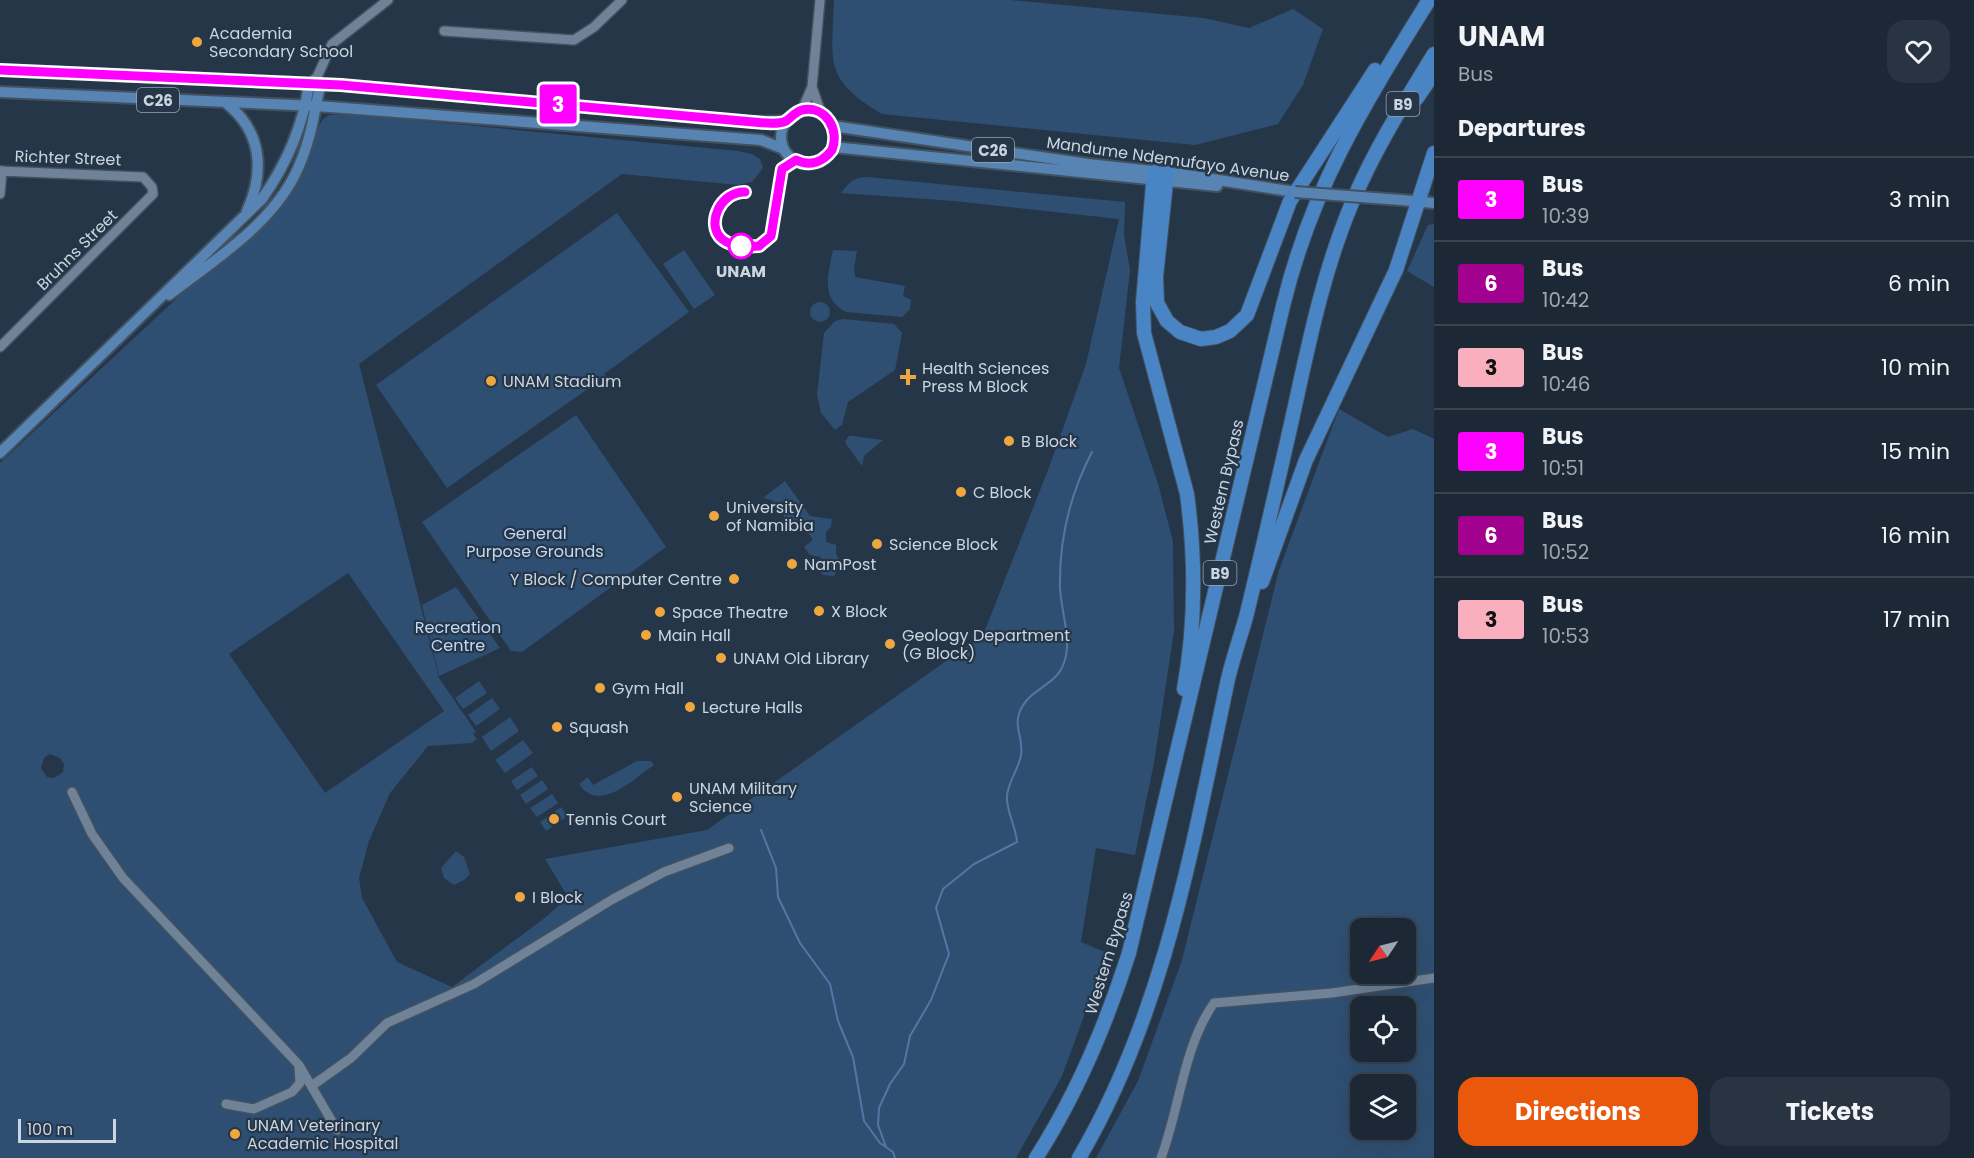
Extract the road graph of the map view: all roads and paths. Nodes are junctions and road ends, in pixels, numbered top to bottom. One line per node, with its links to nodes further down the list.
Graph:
1 (388, 0): 9 (street)
2 (622, 0): 5 (street)
3 (820, 0): 10 (street)
4 (1429, 0): 24 (highway); 36 (highway, Western Bypass / B9)
5 (444, 31)
6 (1434, 54): 19 (highway, B9)
7 (0, 70): 9 (main road, C26)
8 (1434, 73): 19 (highway)
9 (315, 82): 13 (main road); 16 (main road, C26)
10 (812, 87): 14 (street); 15 (street)
11 (0, 92): 12 (main road, C26)
12 (226, 104): 13 (main road, C26); 29 (main road)
13 (311, 105): 18 (main road, C26); 29 (main road); 30 (main road)
14 (802, 110): 15 (main road); 16 (main road)
15 (823, 114): 17 (main road)
16 (786, 121): 18 (main road)
17 (834, 137): 18 (main road, C26); 23 (main road, Mandume Ndemufayo Avenue / C26); 23 (main road, Mandume Ndemufayo Avenue / C26)
18 (784, 149)
19 (1375, 156): 33 (highway, B9)
20 (1432, 158): 25 (highway); 27 (highway)
21 (1, 171): 22 (street, Richter Street); 26 (street)
22 (135, 176): 31 (street, Bruhns Street)
23 (1160, 177): 24 (main road, Mandume Ndemufayo Avenue / C26); 24 (highway); 36 (highway)
24 (1295, 192): 27 (main road, C26, bridge)
25 (1434, 192)
26 (0, 194)
27 (1418, 202): 28 (main road, C26); 33 (highway)
28 (1434, 203)
29 (244, 217): 30 (main road)
30 (143, 315): 32 (main road)
31 (0, 347)
32 (0, 453)
33 (1228, 677): 43 (highway, B9)
34 (72, 792): 38 (street)
35 (729, 848): 39 (street)
36 (1148, 877): 42 (highway, Western Bypass / B9)
37 (1434, 978): 44 (street)
38 (299, 1065): 39 (street); 40 (street)
39 (313, 1085): 41 (street)
40 (226, 1104)
41 (337, 1130)
42 (1036, 1158)
43 (1078, 1158)
44 (1161, 1158)

